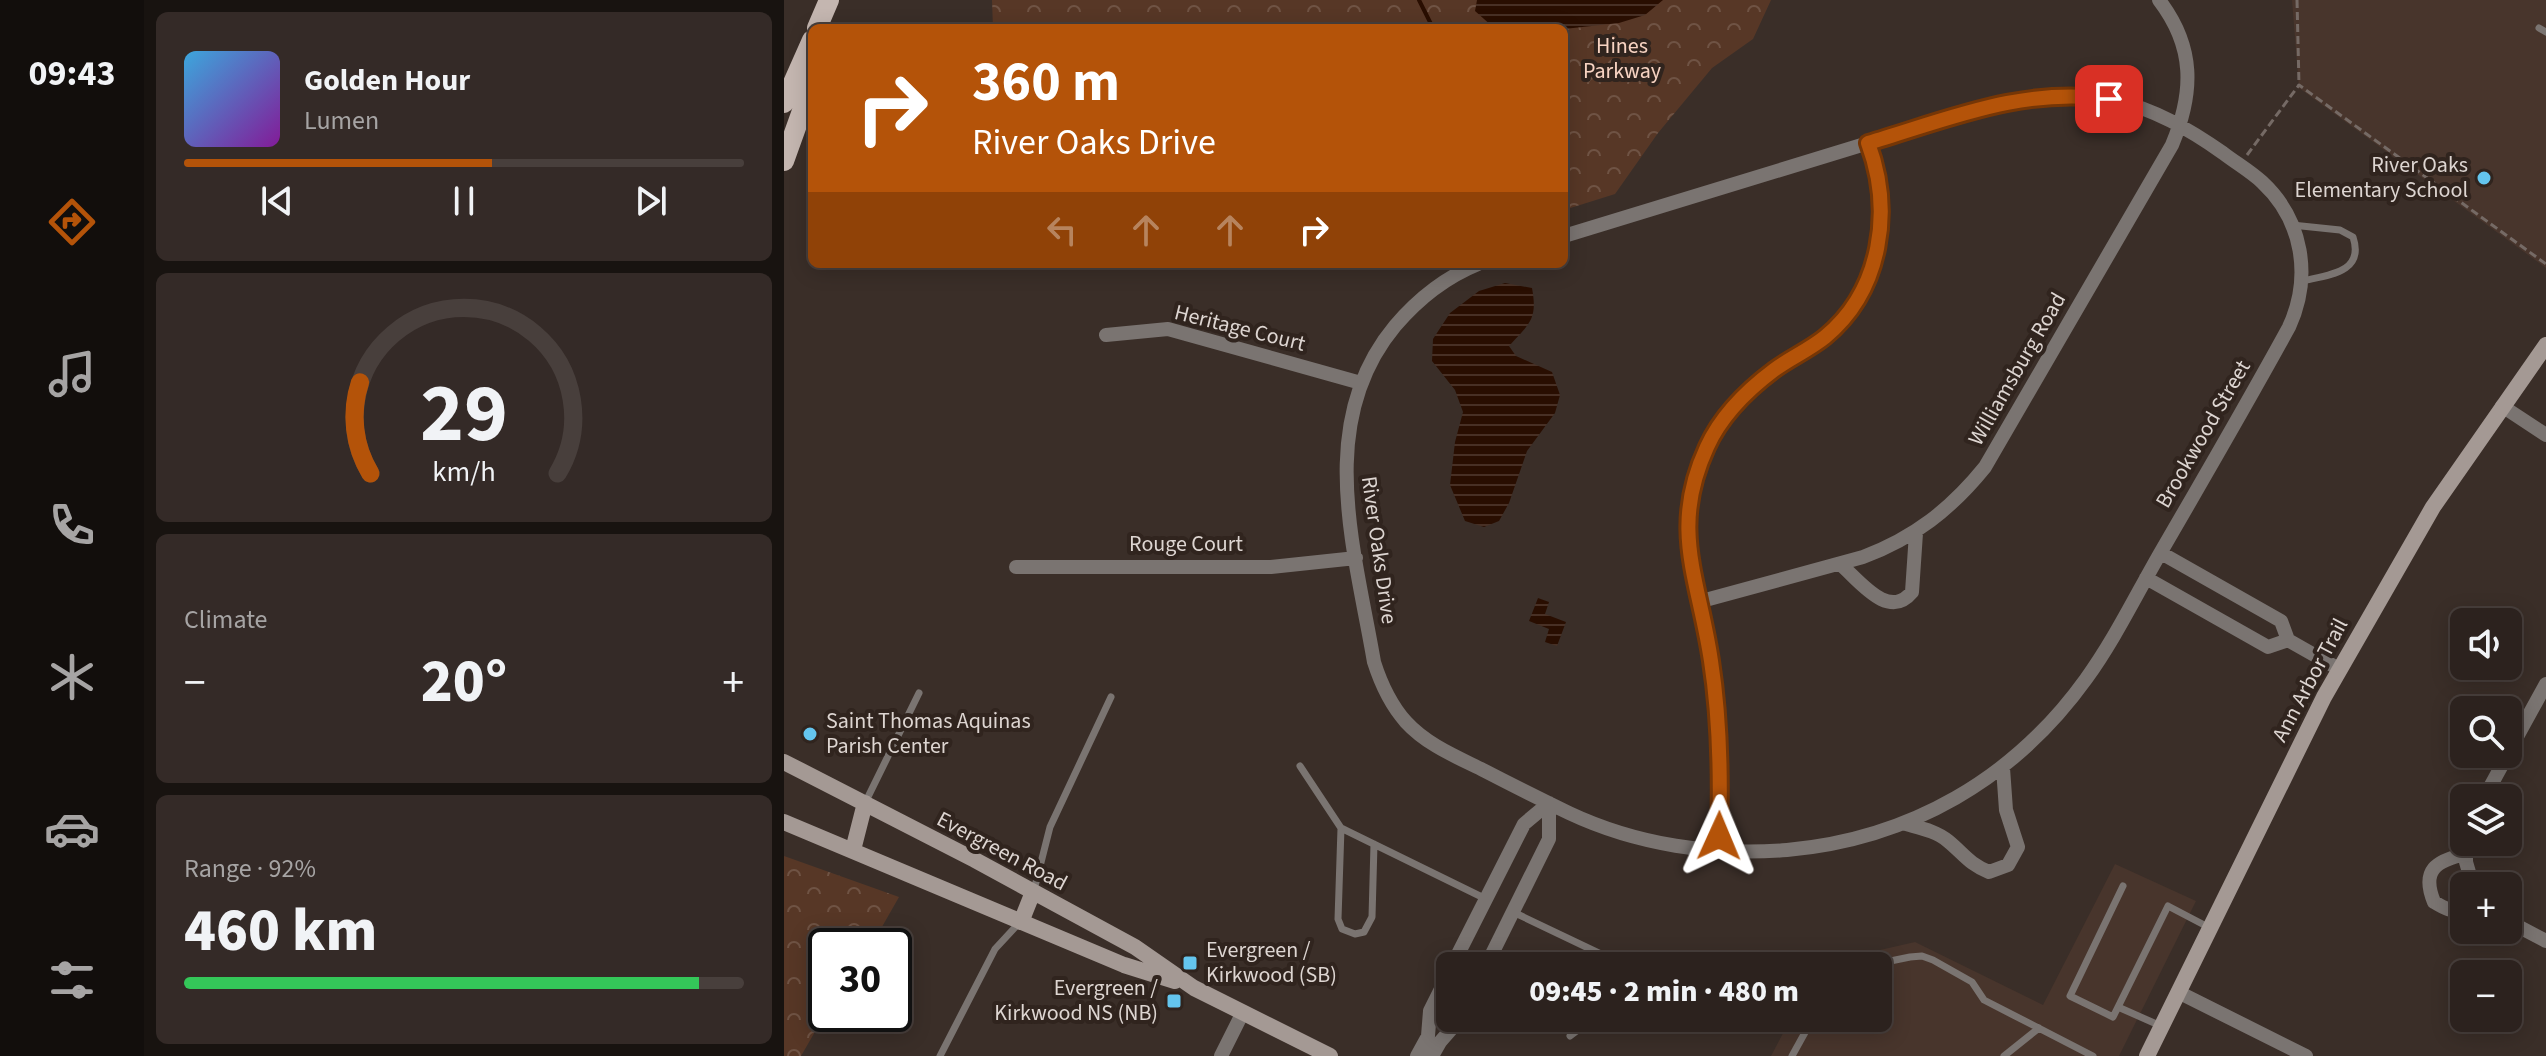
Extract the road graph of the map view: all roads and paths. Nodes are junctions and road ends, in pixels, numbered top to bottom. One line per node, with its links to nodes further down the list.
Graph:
1 (829, 0): 4 (main road)
2 (2159, 0): 9 (street, Williamsburg Road)
3 (2297, 0): 6 (path)
4 (819, 24)
5 (808, 49): 8 (main road)
6 (2299, 85): 12 (path); 15 (path)
7 (808, 94): 11 (main road)
8 (784, 103)
9 (2180, 125): 10 (street); 12 (street, Brookwood Street); 23 (street, Williamsburg Road)
10 (1868, 143): 14 (street); 29 (street)
11 (784, 161)
12 (2239, 165): 13 (street, Brookwood Street)
13 (2292, 225): 17 (street, Brookwood Street); 17 (lane)
14 (1568, 235)
15 (2546, 264)
16 (1471, 268): 20 (street, River Oaks Drive)
17 (2302, 281): 24 (street, Brookwood Street)
18 (1106, 335): 20 (street, Heritage Court)
19 (2546, 345): 21 (street, Ann Arbor Trail)
20 (1361, 383): 25 (street, River Oaks Drive)
21 (2502, 406): 22 (street); 31 (street, Ann Arbor Trail)
22 (2546, 435)
23 (1916, 533): 26 (street, Williamsburg Road); 26 (street)
24 (2161, 553): 28 (street, Brookwood Street); 30 (street)
25 (1356, 558): 27 (street, Rouge Court); 40 (street, River Oaks Drive)
26 (1840, 564): 29 (street, Williamsburg Road)
27 (1016, 567)
28 (2146, 578): 30 (street); 38 (street, Brookwood Street)
29 (1698, 602): 46 (street)
30 (2288, 640): 31 (street)
31 (2339, 669): 54 (street, Ann Arbor Trail)
32 (2546, 684): 35 (street)
33 (919, 693): 39 (lane)
34 (1111, 697): 49 (lane)
35 (2522, 728)
36 (784, 762): 39 (street, Evergreen Road)
37 (1300, 766): 43 (lane)
38 (2003, 768): 42 (street, Brookwood Street); 42 (street)
39 (865, 803): 45 (street); 49 (street, Evergreen Road)
40 (1549, 803): 46 (street, Brookwood Street); 50 (street); 52 (street)
41 (784, 822): 45 (street, Evergreen Road)
42 (1906, 824): 46 (street, Brookwood Street)
43 (1341, 828): 44 (lane); 44 (lane)
44 (1374, 844): 50 (lane)
45 (853, 850): 53 (street, Evergreen Road)
46 (1719, 851)
47 (2452, 856): 51 (street)
48 (2123, 886): 64 (lane)
49 (1033, 892): 53 (street); 61 (street, Evergreen Road)
50 (1486, 899): 57 (street)
51 (2450, 910)
52 (1513, 912): 58 (street); 59 (lane)
53 (1021, 922): 61 (street, Evergreen Road); 73 (lane)
54 (2210, 928): 62 (street, Ann Arbor Trail); 64 (lane)
55 (2522, 928): 56 (street)
56 (2546, 941)
57 (1459, 952)
58 (1493, 952)
59 (1597, 952)
60 (1892, 961): 67 (lane)
61 (1194, 988): 65 (street, Evergreen Road)
62 (2178, 992): 66 (street, Ann Arbor Trail); 81 (street)
63 (1436, 999): 76 (street)
64 (2118, 1007): 66 (lane)
65 (1243, 1012): 74 (street); 75 (street, Evergreen Road)
66 (2161, 1026): 80 (street, Ann Arbor Trail)
67 (2039, 1028): 72 (lane); 79 (lane)
68 (1449, 1032): 77 (street)
69 (1575, 1032): 71 (lane)
70 (1805, 1032): 78 (lane)
71 (1570, 1036)
72 (2088, 1055)
73 (940, 1056)
74 (1221, 1056)
75 (1330, 1056)
76 (1417, 1056)
77 (1432, 1056)
78 (1792, 1056)
79 (2004, 1056)
80 (2147, 1056)
81 (2306, 1056)

